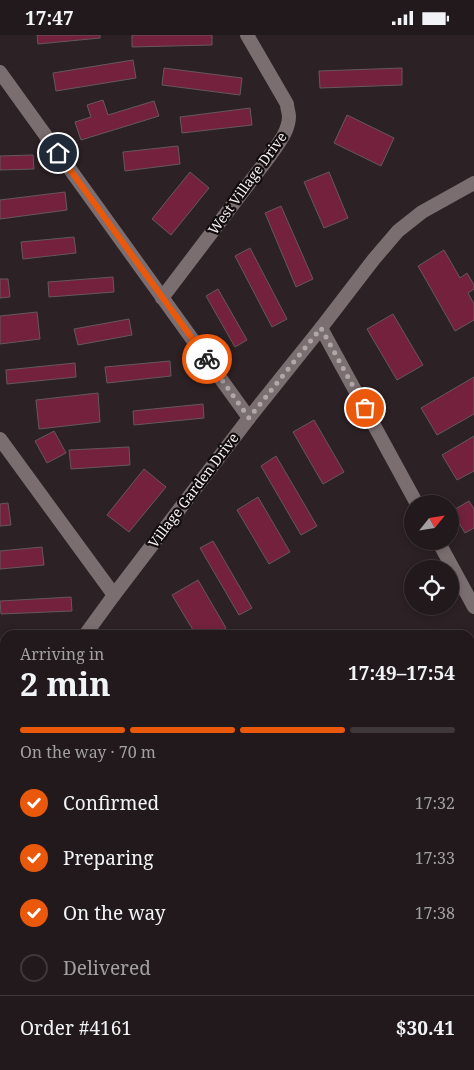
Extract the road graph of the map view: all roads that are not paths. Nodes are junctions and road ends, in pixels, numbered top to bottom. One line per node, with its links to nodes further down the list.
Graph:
1 (247, 35): 4 (street, West Village Drive)
2 (0, 72): 4 (street)
3 (474, 183): 5 (street, Village Garden Drive)
4 (162, 298): 6 (street)
5 (321, 328): 6 (street, Village Garden Drive); 8 (street)
6 (249, 418): 10 (street, Village Garden Drive)
7 (0, 439): 10 (street)
8 (412, 495)
9 (443, 550): 11 (street)
10 (114, 595): 12 (street, Village Garden Drive)
11 (474, 607)
12 (89, 630)

